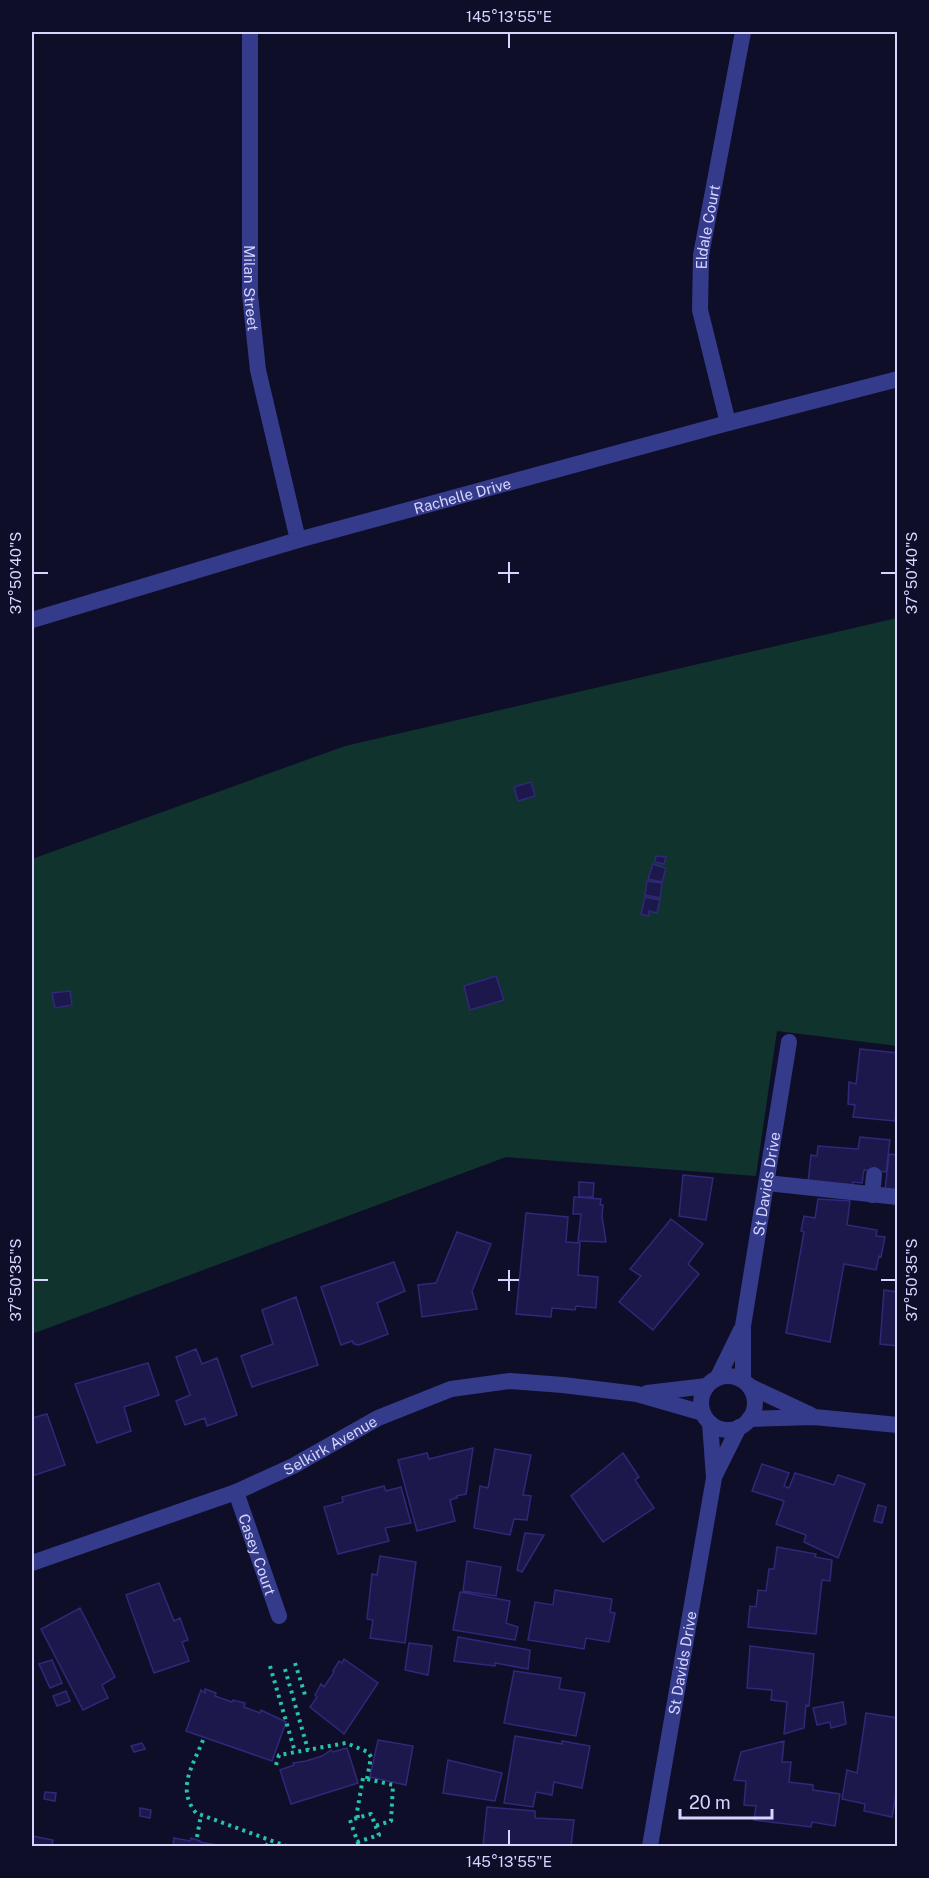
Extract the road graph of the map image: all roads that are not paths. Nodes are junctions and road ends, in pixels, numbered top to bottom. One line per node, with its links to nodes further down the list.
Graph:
1 (250, 32): 5 (street, Milan Street)
2 (742, 32): 4 (street, Eldale Court)
3 (897, 379): 4 (street, Rachelle Drive)
4 (728, 423): 5 (street, Rachelle Drive)
5 (298, 540): 6 (street, Rachelle Drive)
6 (32, 620)
7 (789, 1042): 9 (street, St Davids Drive)
8 (874, 1175): 10 (street)
9 (767, 1183): 10 (street); 12 (street, St Davids Drive)
10 (872, 1195): 11 (street)
11 (897, 1197)
12 (743, 1326): 13 (street, St Davids Drive); 14 (street, St Davids Drive)
13 (713, 1382): 14 (street); 15 (street, Selkirk Avenue); 17 (street)
14 (746, 1383): 16 (street); 18 (street)
15 (637, 1394): 17 (street, Selkirk Avenue); 21 (street, Selkirk Avenue)
16 (814, 1417): 18 (street); 19 (street)
17 (706, 1418): 18 (street); 20 (street, St Davids Drive)
18 (744, 1423): 20 (street, St Davids Drive)
19 (897, 1425)
20 (714, 1478): 24 (street, St Davids Drive)
21 (236, 1492): 22 (street, Selkirk Avenue); 23 (street, Casey Court)
22 (32, 1563)
23 (279, 1616)
24 (650, 1846)

